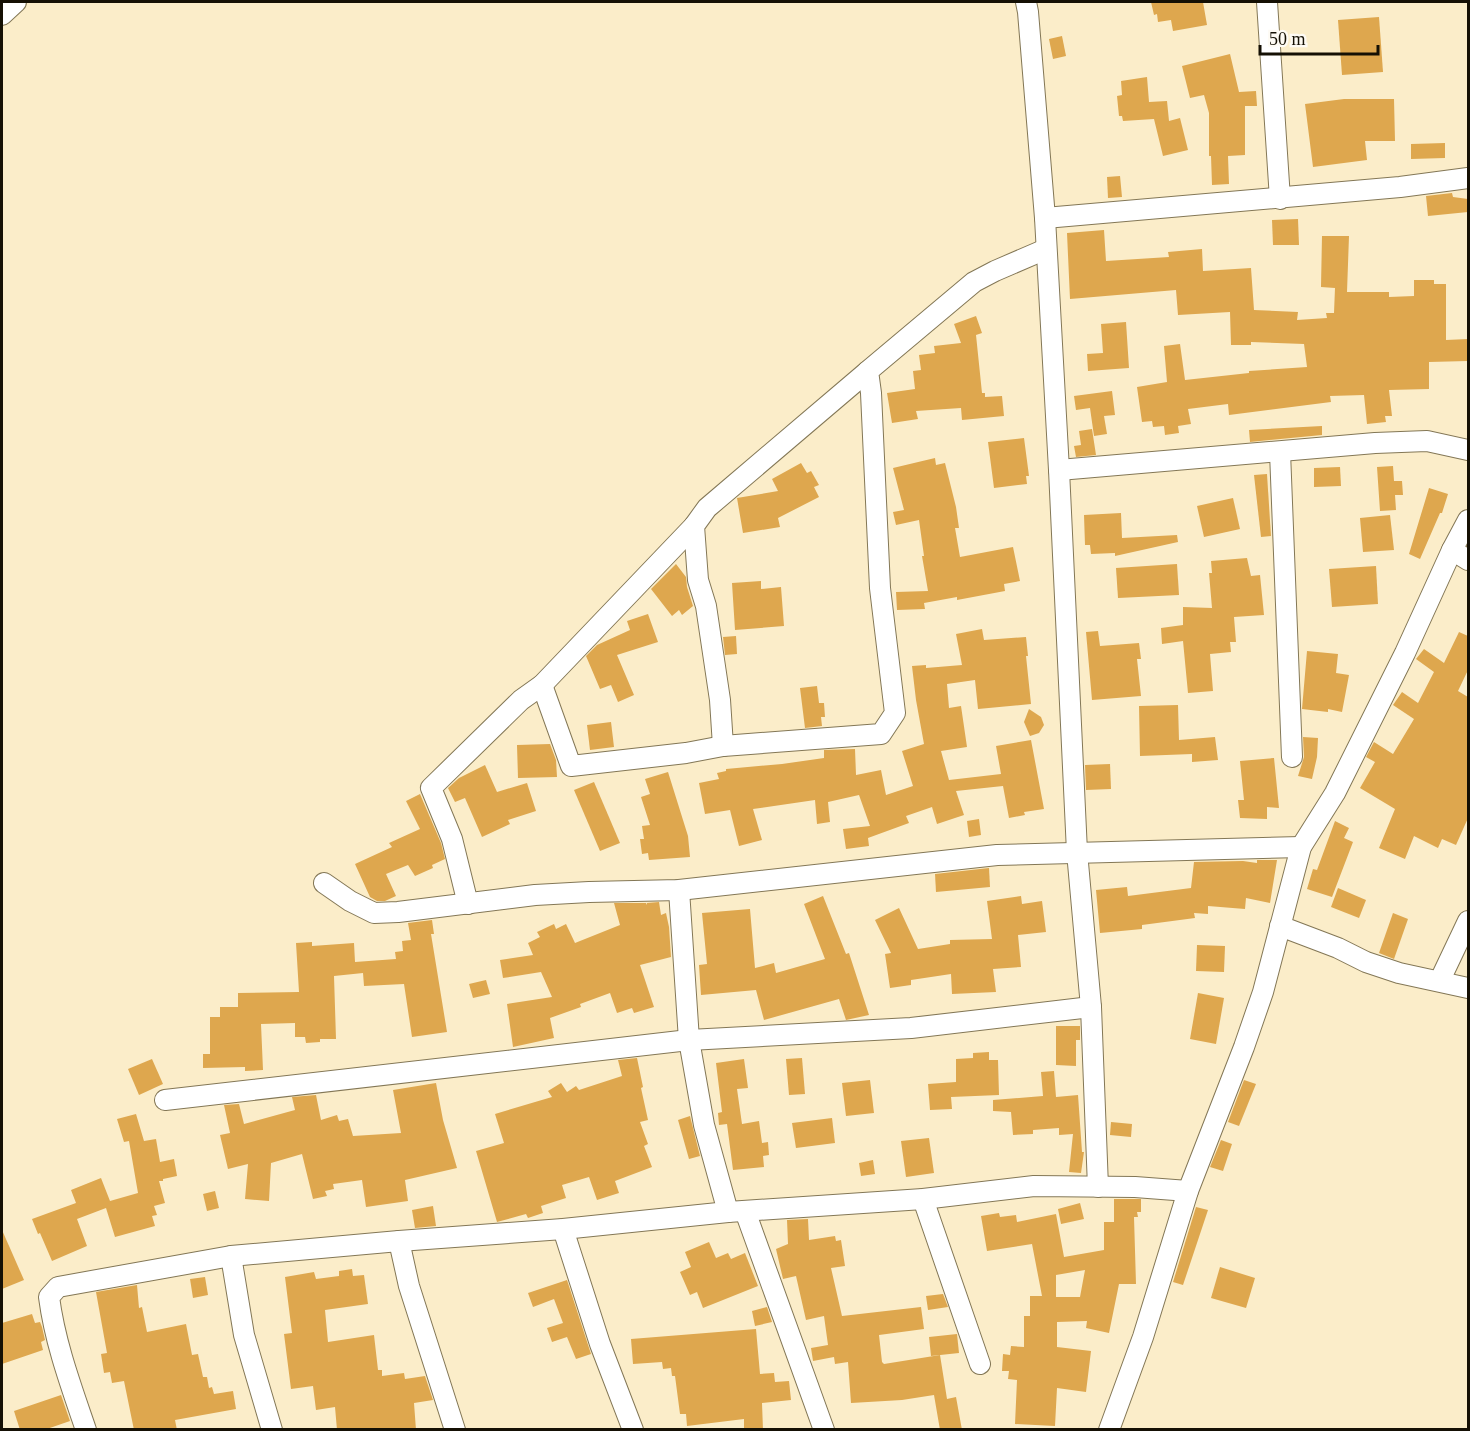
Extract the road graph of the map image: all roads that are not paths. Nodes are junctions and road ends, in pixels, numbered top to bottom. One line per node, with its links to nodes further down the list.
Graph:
1 (16, 2): 4 (street)
2 (1026, 2): 7 (street)
3 (1267, 2): 6 (street)
4 (2, 15)
5 (1468, 178): 6 (street)
6 (1280, 199): 7 (street)
7 (1045, 218): 8 (street)
8 (1046, 249): 9 (street); 12 (street)
9 (868, 371): 14 (street); 17 (street)
10 (1468, 450): 11 (street)
11 (1280, 452): 12 (street); 18 (street)
12 (1059, 470): 20 (street)
13 (1468, 519): 15 (street)
14 (694, 526): 16 (street); 17 (street)
15 (1460, 555): 19 (street)
16 (542, 685): 17 (street); 23 (street)
17 (723, 746)
18 (1292, 757)
19 (1301, 847): 20 (street); 25 (street)
20 (1077, 852): 22 (street); 28 (street)
21 (324, 883): 23 (street)
22 (679, 890): 23 (street); 29 (street)
23 (468, 904)
24 (1468, 921): 26 (street)
25 (1280, 926): 26 (street); 32 (street)
26 (1440, 980): 27 (street)
27 (1468, 988)
28 (1091, 1007): 29 (street); 31 (street)
29 (689, 1040): 30 (street); 34 (street)
30 (165, 1100)
31 (1098, 1187): 32 (street); 33 (street)
32 (1188, 1191): 44 (street)
33 (923, 1199): 34 (street); 38 (street)
34 (736, 1211): 35 (street); 43 (street)
35 (563, 1229): 36 (street); 42 (street)
36 (399, 1240): 37 (street); 41 (street)
37 (231, 1256): 39 (street); 40 (street)
38 (980, 1364)
39 (86, 1430)
40 (272, 1430)
41 (455, 1430)
42 (633, 1430)
43 (824, 1430)
44 (1109, 1430)

